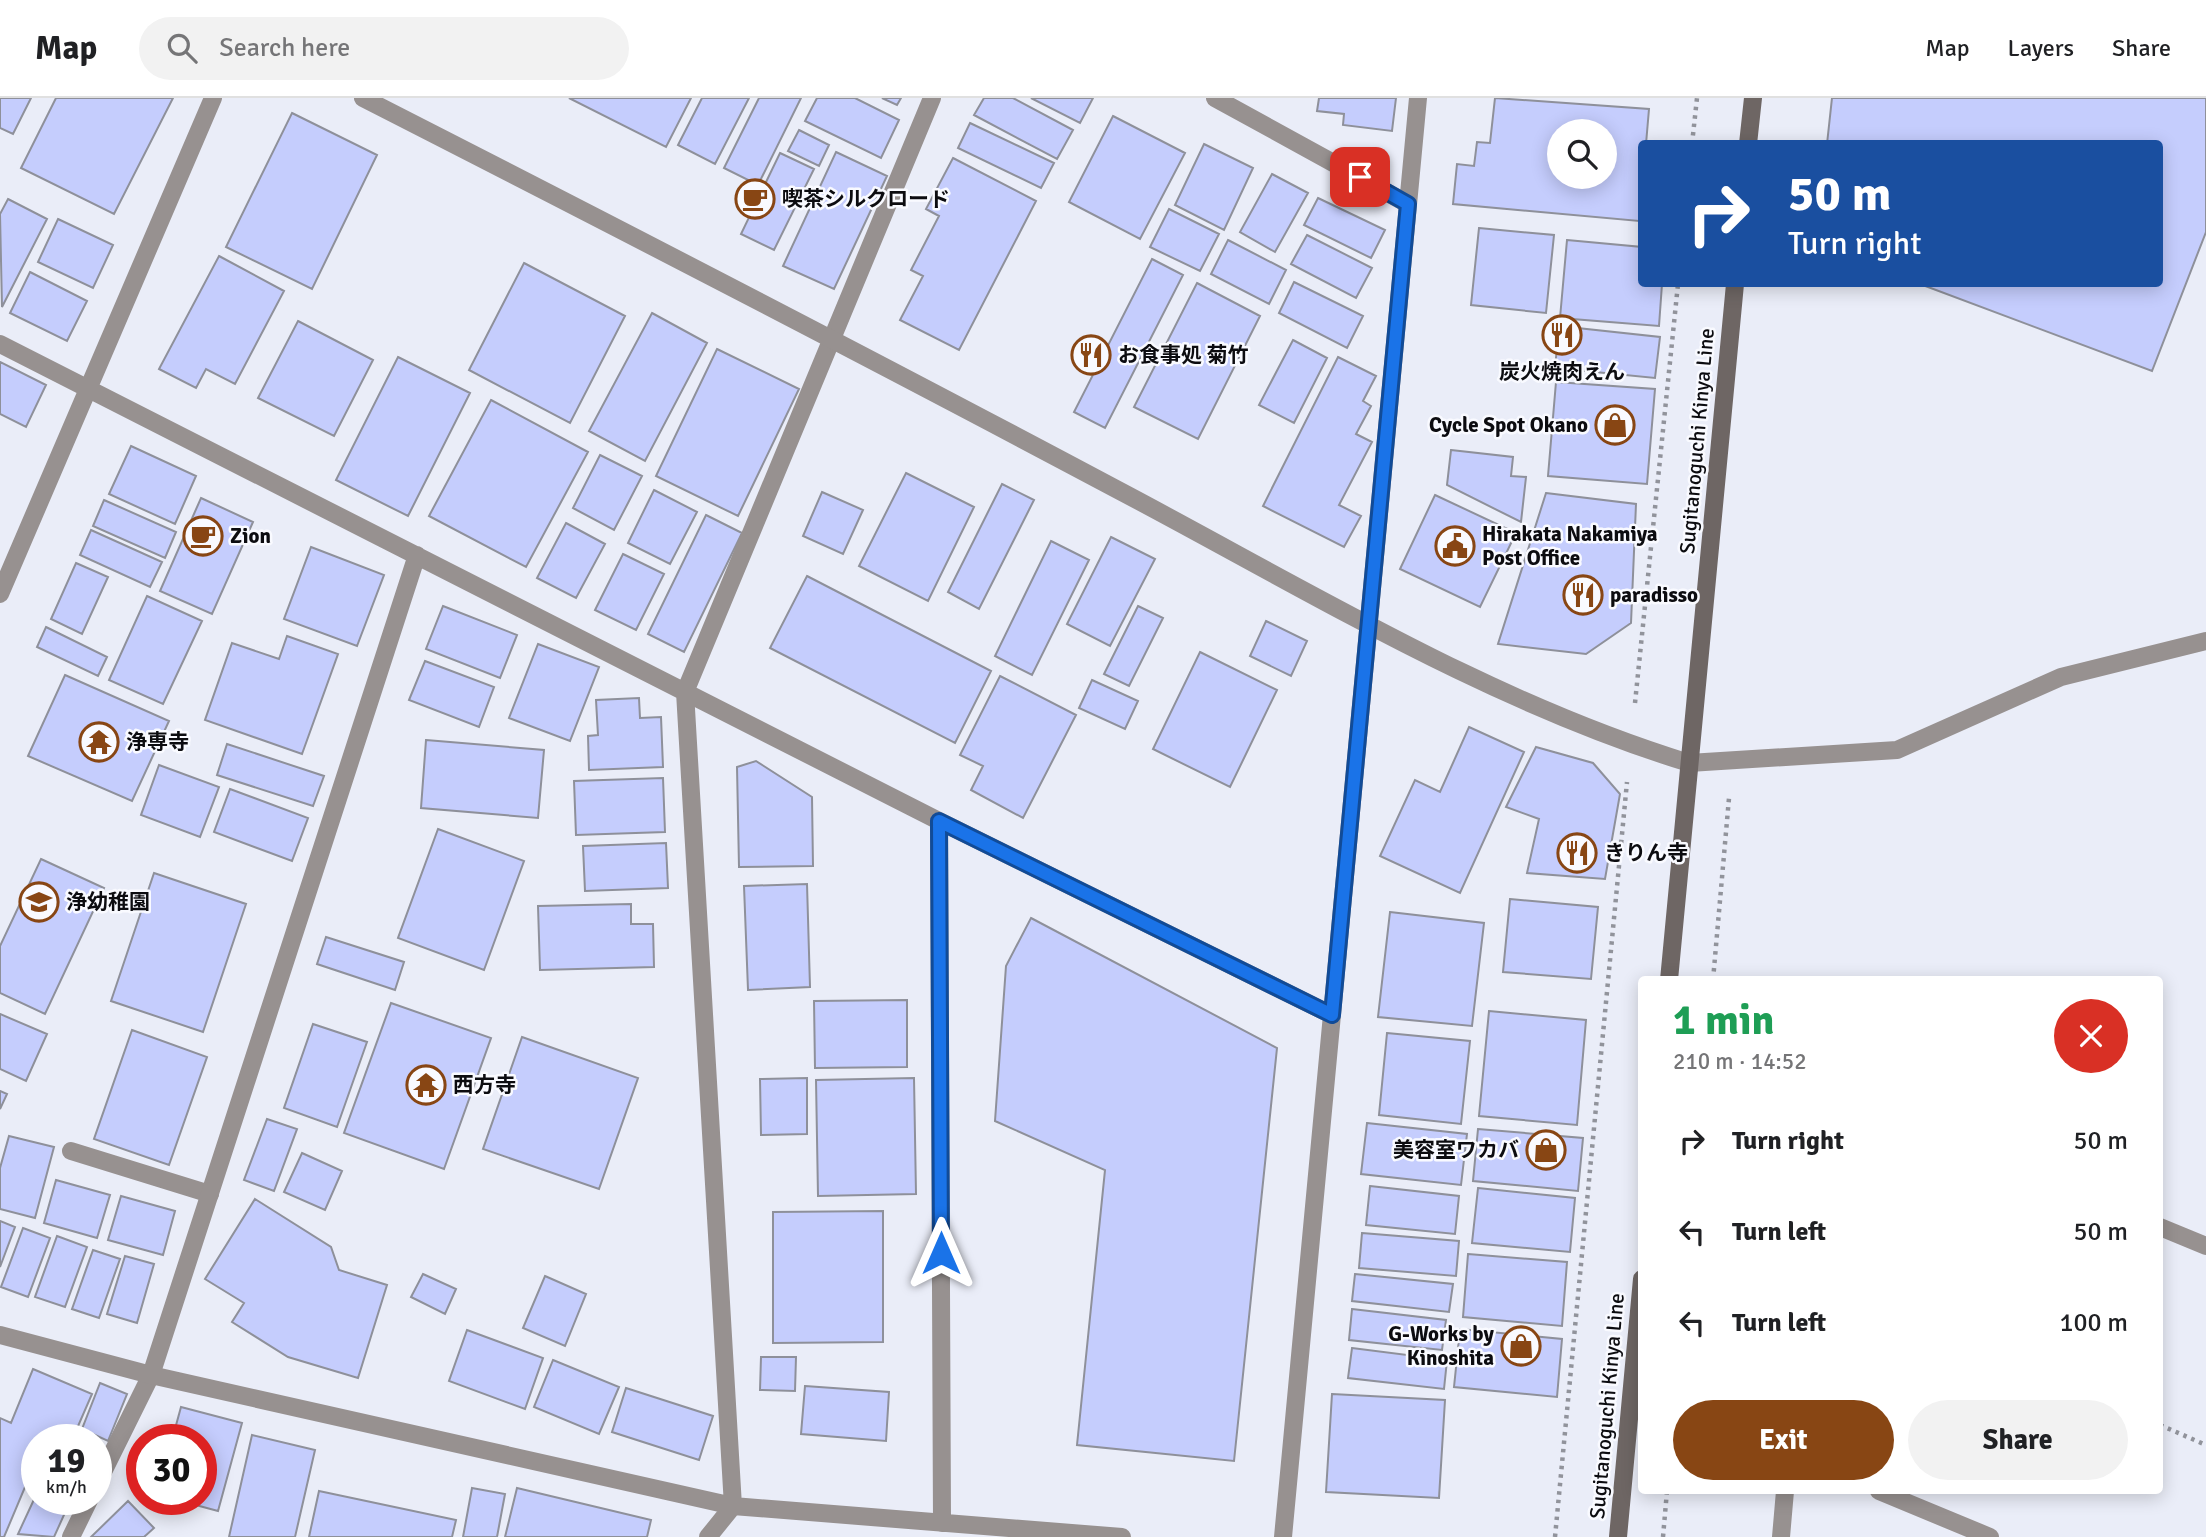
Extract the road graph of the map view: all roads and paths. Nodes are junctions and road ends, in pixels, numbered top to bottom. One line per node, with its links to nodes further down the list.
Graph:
1 (213, 98): 15 (street)
2 (363, 98): 13 (street)
3 (932, 98): 13 (street)
4 (1215, 98): 10 (street)
5 (1418, 98): 10 (street)
6 (1697, 98): 8 (path)
7 (1753, 98): 9 (main road)
8 (1692, 140)
9 (1748, 140)
10 (1408, 204): 18 (street)
11 (1678, 287): 21 (path)
12 (1735, 287): 22 (main road, Sugitanoguchi Kinya Line)
13 (832, 338): 18 (street); 20 (street)
14 (0, 344): 15 (street)
15 (89, 388): 16 (street); 17 (street)
16 (417, 555): 20 (street); 27 (street)
17 (0, 594)
18 (1368, 623): 21 (street); 25 (street)
19 (2206, 641): 22 (street)
20 (685, 692): 23 (street); 39 (street)
21 (1631, 745): 22 (street); 46 (path)
22 (1689, 763): 24 (main road, Sugitanoguchi Kinya Line)
23 (939, 821): 25 (street); 41 (street)
24 (1669, 976)
25 (1332, 1015): 45 (street)
26 (71, 1151): 27 (street)
27 (210, 1194): 32 (street)
28 (2163, 1228): 29 (street)
29 (2206, 1246)
30 (1638, 1322): 47 (main road, Sugitanoguchi Kinya Line)
31 (0, 1335): 32 (street)
32 (151, 1375): 35 (street); 39 (street)
33 (2163, 1426): 34 (path)
34 (2206, 1444)
35 (112, 1454)
36 (1667, 1494): 48 (path)
37 (1785, 1494): 49 (street)
38 (1886, 1494): 50 (street)
39 (733, 1506): 41 (street); 43 (street)
40 (82, 1515): 42 (street)
41 (943, 1523): 44 (street)
42 (71, 1537)
43 (708, 1537)
44 (1122, 1537)
45 (1283, 1537)
46 (1555, 1537)
47 (1618, 1537)
48 (1663, 1537)
49 (1781, 1537)
50 (1990, 1537)

